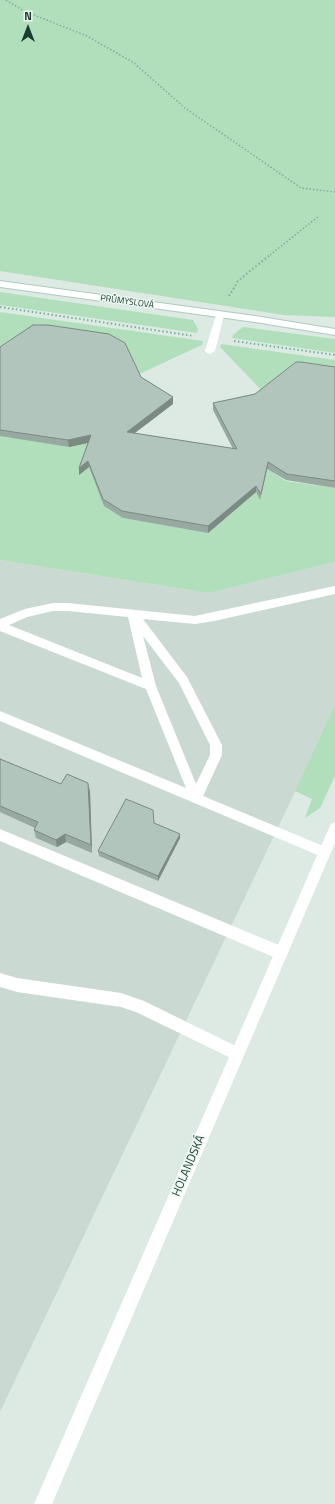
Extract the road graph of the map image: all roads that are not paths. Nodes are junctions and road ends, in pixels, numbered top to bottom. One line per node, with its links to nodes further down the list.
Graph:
1 (0, 284): 2 (street, PRŮMYSLOVÁ)
2 (220, 315): 3 (street, PRŮMYSLOVÁ); 6 (street)
3 (255, 319): 4 (street, PRŮMYSLOVÁ); 5 (street, PRŮMYSLOVÁ)
4 (335, 326)
5 (335, 332)
6 (210, 351)
7 (335, 590): 8 (street)
8 (132, 613): 9 (street); 10 (street); 12 (street)
9 (0, 625): 10 (street)
10 (150, 686): 12 (street)
11 (0, 716): 12 (street)
12 (196, 798): 15 (street)
13 (335, 828): 15 (street, HOLANDSKÁ)
14 (0, 835): 16 (street)
15 (324, 852): 16 (street, HOLANDSKÁ)
16 (281, 953): 18 (street, HOLANDSKÁ)
17 (0, 980): 18 (street)
18 (237, 1054): 19 (street, HOLANDSKÁ)
19 (43, 1504)

